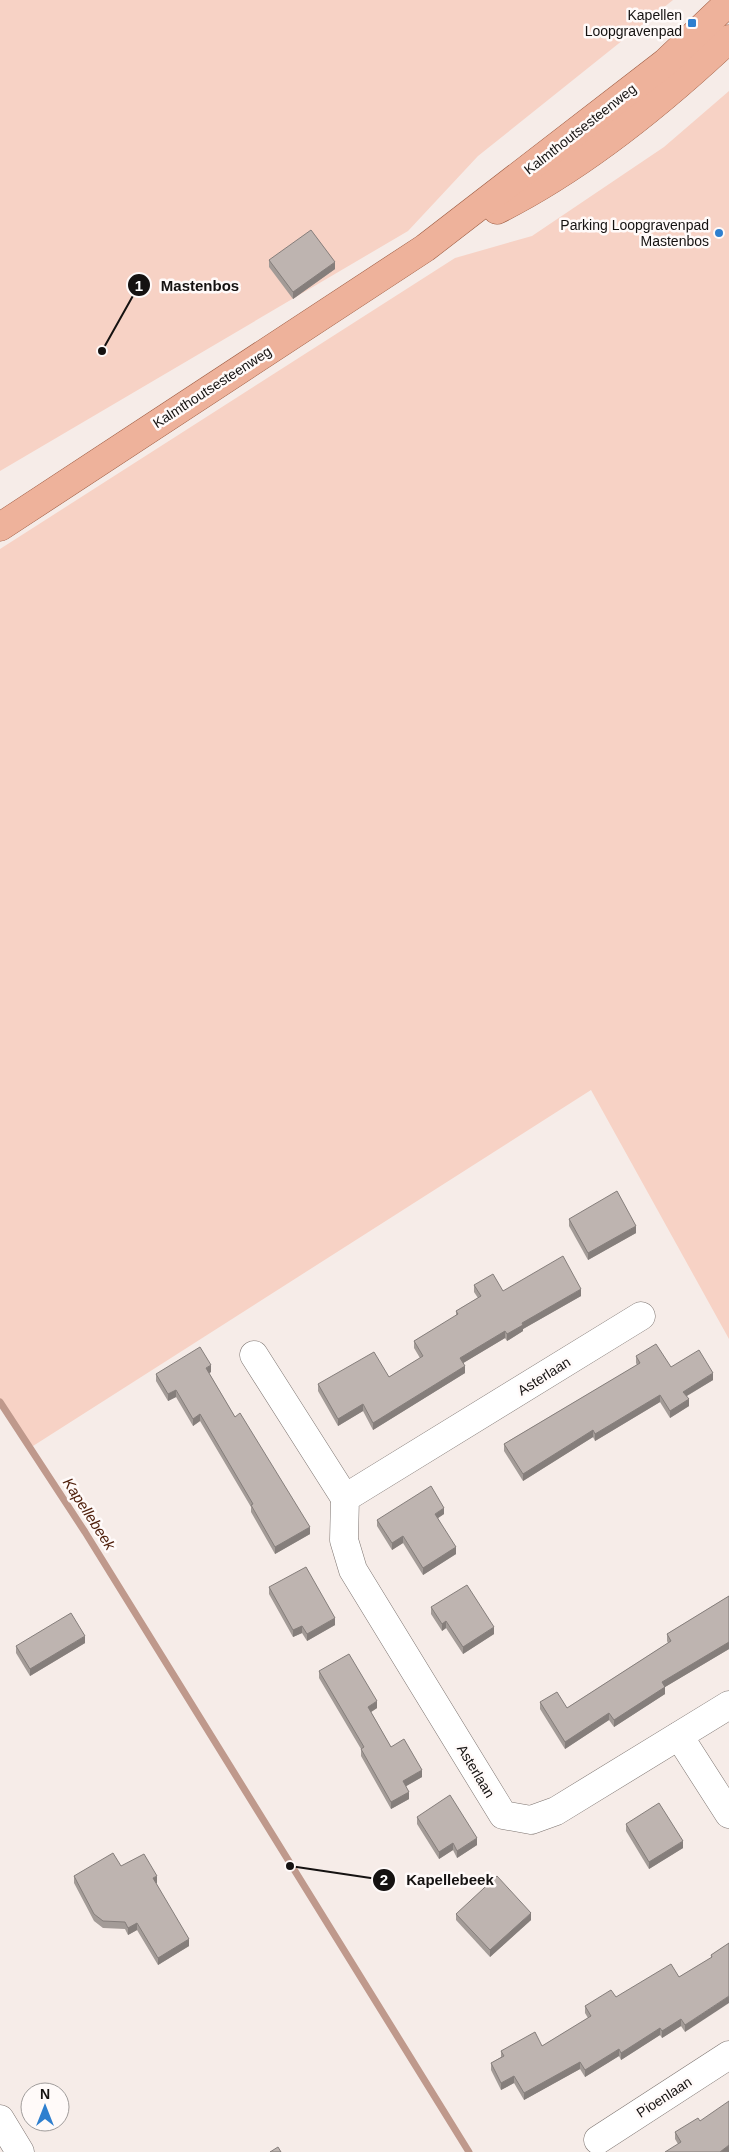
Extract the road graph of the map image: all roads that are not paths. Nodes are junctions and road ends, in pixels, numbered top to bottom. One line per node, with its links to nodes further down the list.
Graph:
1 (729, 2): 3 (main road, Kalmthoutsesteenweg)
2 (729, 39): 3 (main road, Kalmthoutsesteenweg)
3 (425, 248): 4 (main road, Kalmthoutsesteenweg)
4 (0, 528)
5 (641, 1316): 7 (street, Asterlaan)
6 (254, 1355): 7 (street)
7 (345, 1498): 9 (street, Asterlaan)
8 (729, 1705): 9 (street, Asterlaan)
9 (679, 1736): 10 (street)
10 (729, 1814)
11 (729, 2055): 13 (street, Pioenlaan)
12 (0, 2119): 14 (street)
13 (598, 2140)
14 (20, 2152)

